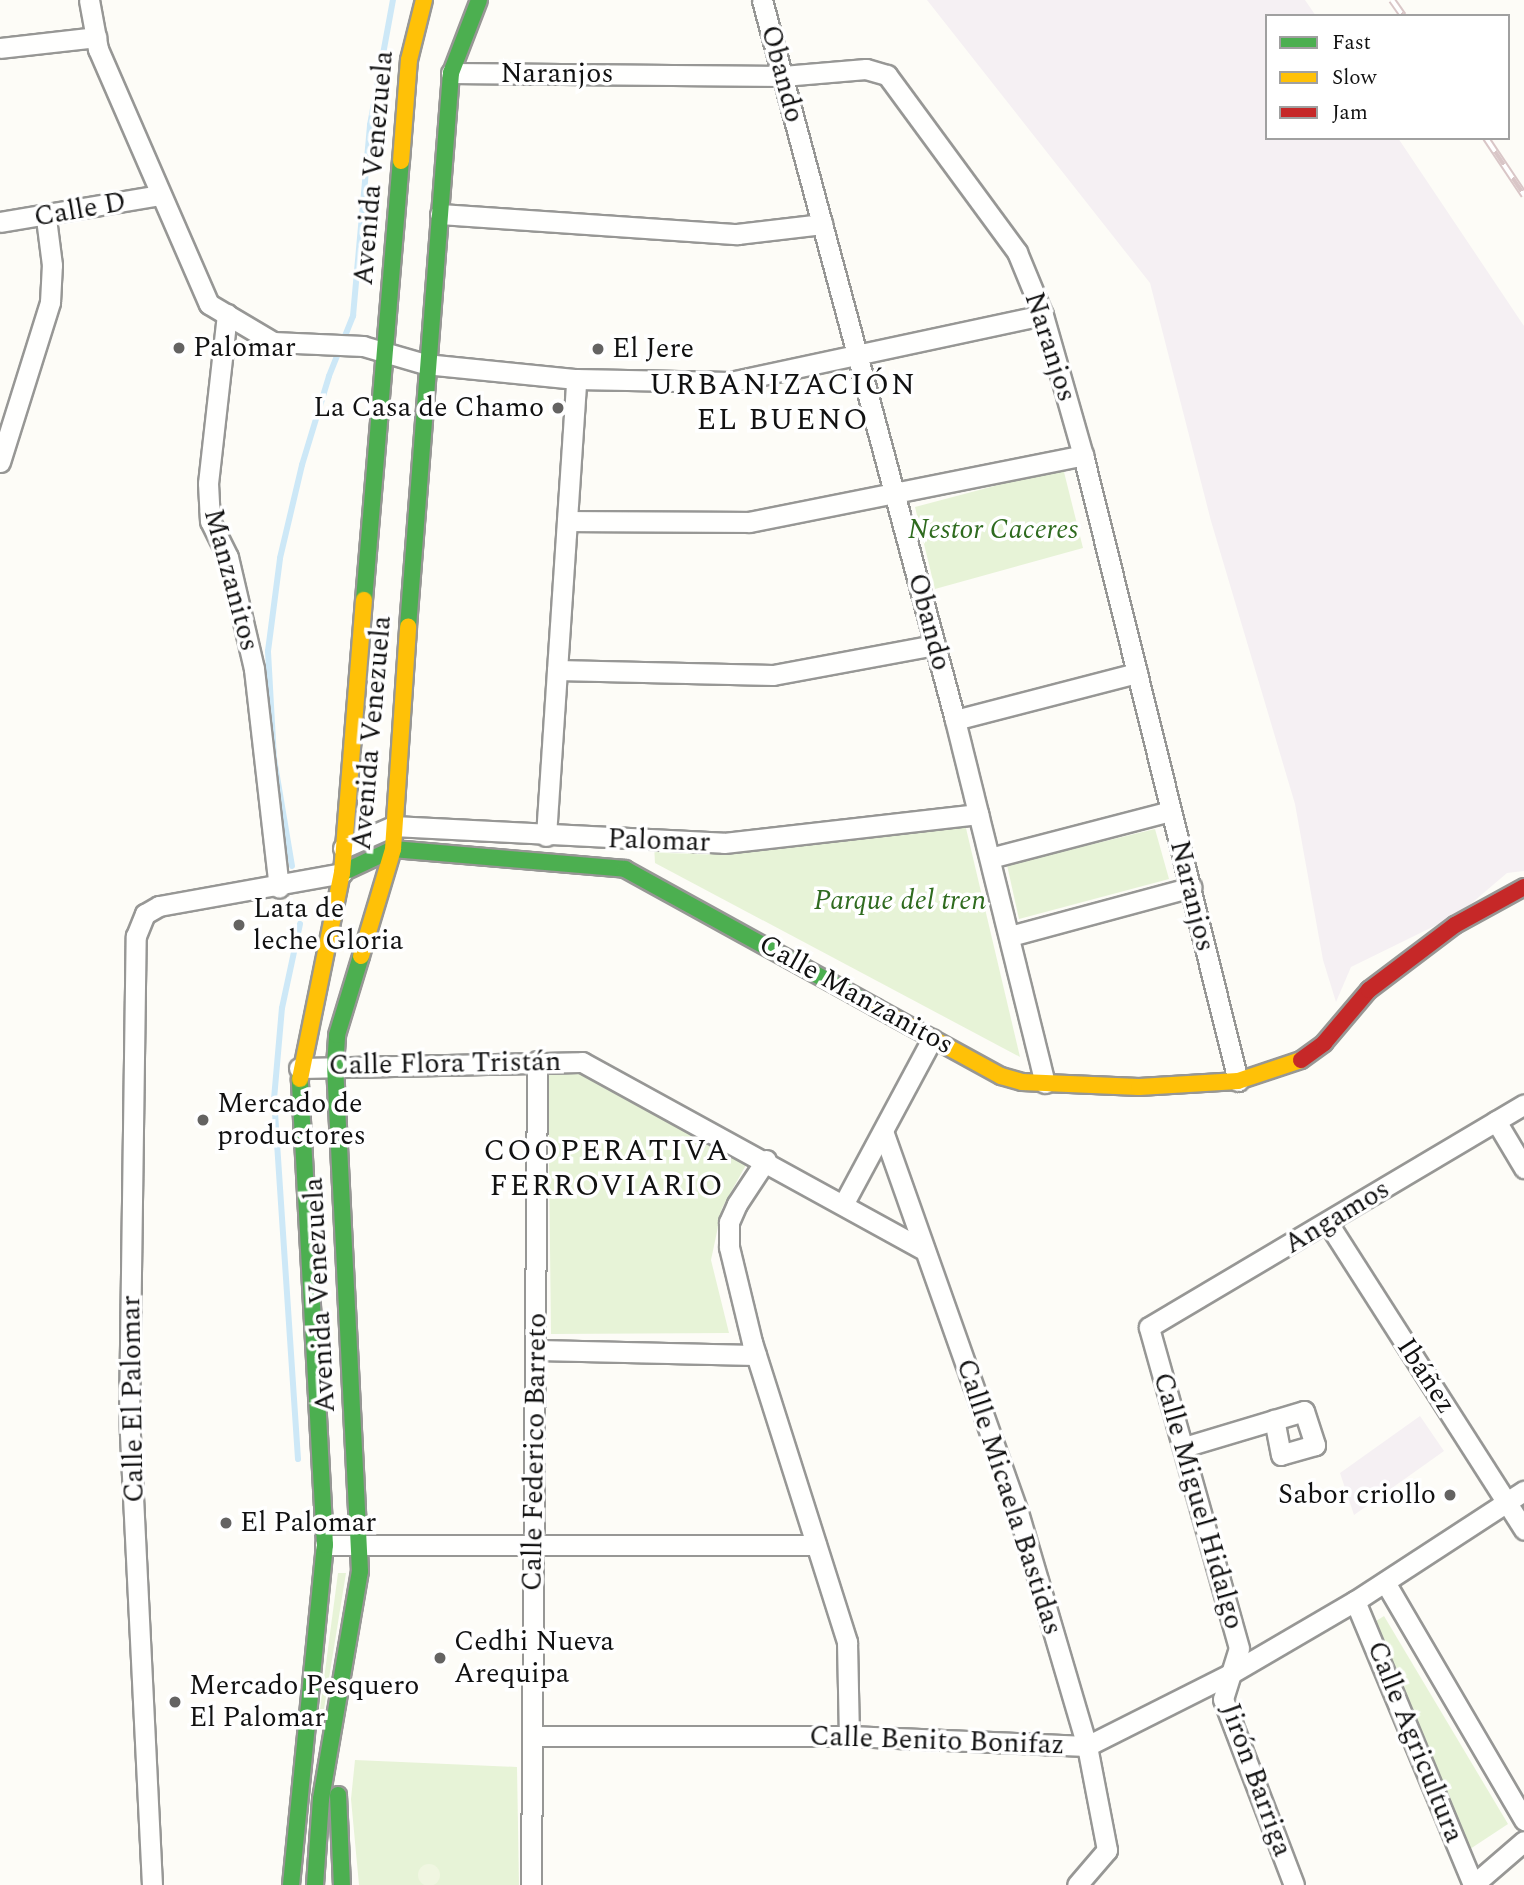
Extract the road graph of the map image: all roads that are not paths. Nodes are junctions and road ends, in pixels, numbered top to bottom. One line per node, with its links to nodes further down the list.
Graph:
1 (89, 0): 5 (street)
2 (424, 0): 16 (main road, Avenida Venezuela)
3 (479, 0): 7 (main road, Avenida Venezuela)
4 (762, 0): 8 (street, Obando)
5 (96, 37): 6 (street); 9 (street)
6 (0, 48)
7 (451, 73): 8 (street, Naranjos); 10 (main road, Avenida Venezuela)
8 (783, 76): 13 (street, Obando); 15 (street, Naranjos)
9 (159, 195): 11 (street, Calle D); 14 (street)
10 (440, 214): 13 (street); 18 (main road, Avenida Venezuela)
11 (46, 218): 12 (street, Calle D); 21 (street)
12 (0, 222)
13 (822, 224): 17 (street, Obando)
14 (227, 314): 16 (street); 36 (street, Manzanitos)
15 (1043, 315): 17 (street); 20 (street, Naranjos)
16 (386, 350): 18 (street); 32 (main road, Avenida Venezuela)
17 (858, 358): 19 (street); 22 (street, Obando)
18 (425, 364): 19 (street); 30 (main road, Avenida Venezuela)
19 (576, 379): 23 (street)
20 (1083, 455): 22 (street); 26 (street, Naranjos)
21 (0, 462)
22 (895, 496): 23 (street); 24 (street, Obando)
23 (567, 521): 25 (street)
24 (935, 645): 25 (street); 27 (street, Obando)
25 (557, 670): 31 (street)
26 (1137, 673): 27 (street); 28 (street, Naranjos)
27 (955, 720): 29 (street, Obando)
28 (1170, 811): 34 (street); 37 (street, Naranjos)
29 (978, 814): 31 (street, Palomar); 34 (street, Obando)
30 (393, 826): 31 (street, Palomar); 32 (street, Palomar); 33 (main road, Avenida Venezuela)
31 (546, 836)
32 (343, 848): 35 (main road, Avenida Venezuela)
33 (393, 849): 35 (main road, Calle Manzanitos); 41 (main road, Calle Manzanitos); 43 (main road, Avenida Venezuela)
34 (990, 858): 40 (street, Obando)
35 (342, 873): 36 (street, Calle Manzanitos); 44 (main road, Avenida Venezuela)
36 (282, 887): 39 (street, Calle Manzanitos)
37 (1191, 887): 40 (street); 45 (street, Naranjos)
38 (1524, 887): 45 (main road, Calle Manzanitos)
39 (145, 914): 78 (street, Calle El Palomar)
40 (1010, 936): 46 (street, Obando)
41 (932, 1039): 46 (main road, Calle Manzanitos); 49 (street)
42 (537, 1061): 43 (street, Calle Flora Tristán); 50 (street, Calle Flora Tristán); 56 (street, Calle Federico Barreto)
43 (335, 1066): 44 (street, Calle Flora Tristán); 64 (main road, Avenida Venezuela)
44 (299, 1068): 63 (main road, Avenida Venezuela)
45 (1238, 1081): 46 (main road, Calle Manzanitos)
46 (1045, 1083)
47 (1524, 1104): 48 (street, Angamos)
48 (1496, 1121): 51 (street); 53 (street, Angamos)
49 (884, 1134): 52 (street); 54 (street, Callle Micaela Bastidas)
50 (766, 1160): 52 (street, Calle Flora Tristán); 57 (street)
51 (1524, 1168)
52 (844, 1203): 54 (street, Calle Flora Tristán)
53 (1328, 1223): 55 (street, Angamos); 61 (street, Ibáñez)
54 (921, 1248): 74 (street, Callle Micaela Bastidas)
55 (1149, 1327): 59 (street, Calle Miguel Hidalgo)
56 (537, 1350): 57 (street); 65 (street, Calle Federico Barreto)
57 (756, 1354): 66 (street)
58 (1274, 1420): 59 (street)
59 (1184, 1447): 69 (street, Calle Miguel Hidalgo)
60 (1524, 1491): 61 (street, Calle Benito Bonifaz)
61 (1506, 1501): 62 (street, Ibáñez); 67 (street, Calle Benito Bonifaz)
62 (1524, 1530)
63 (325, 1545): 64 (street); 70 (main road, Avenida Venezuela)
64 (359, 1545): 65 (street); 71 (main road, Avenida Venezuela)
65 (535, 1545): 66 (street); 72 (street, Calle Federico Barreto)
66 (816, 1545): 73 (street)
67 (1385, 1581): 68 (street, Calle Benito Bonifaz); 76 (street, Calle Agricultura)
68 (1355, 1601): 69 (street, Calle Benito Bonifaz); 85 (street, Calle Agricultura)
69 (1230, 1674): 74 (street, Calle Benito Bonifaz); 84 (street, Jirón Barriga)
70 (307, 1694): 75 (main road); 79 (main road, Avenida Venezuela)
71 (340, 1700): 80 (main road, Avenida Venezuela); 81 (main road)
72 (532, 1736): 73 (street, Calle Benito Bonifaz); 82 (street, Calle Federico Barreto)
73 (849, 1736): 74 (street, Calle Benito Bonifaz)
74 (1087, 1746): 83 (street, Callle Micaela Bastidas)
75 (285, 1762)
76 (1524, 1820)
77 (1524, 1841): 85 (street)
78 (152, 1885)
79 (291, 1885)
80 (316, 1885)
81 (342, 1885)
82 (531, 1885)
83 (1077, 1885)
84 (1294, 1885)
85 (1473, 1885)

